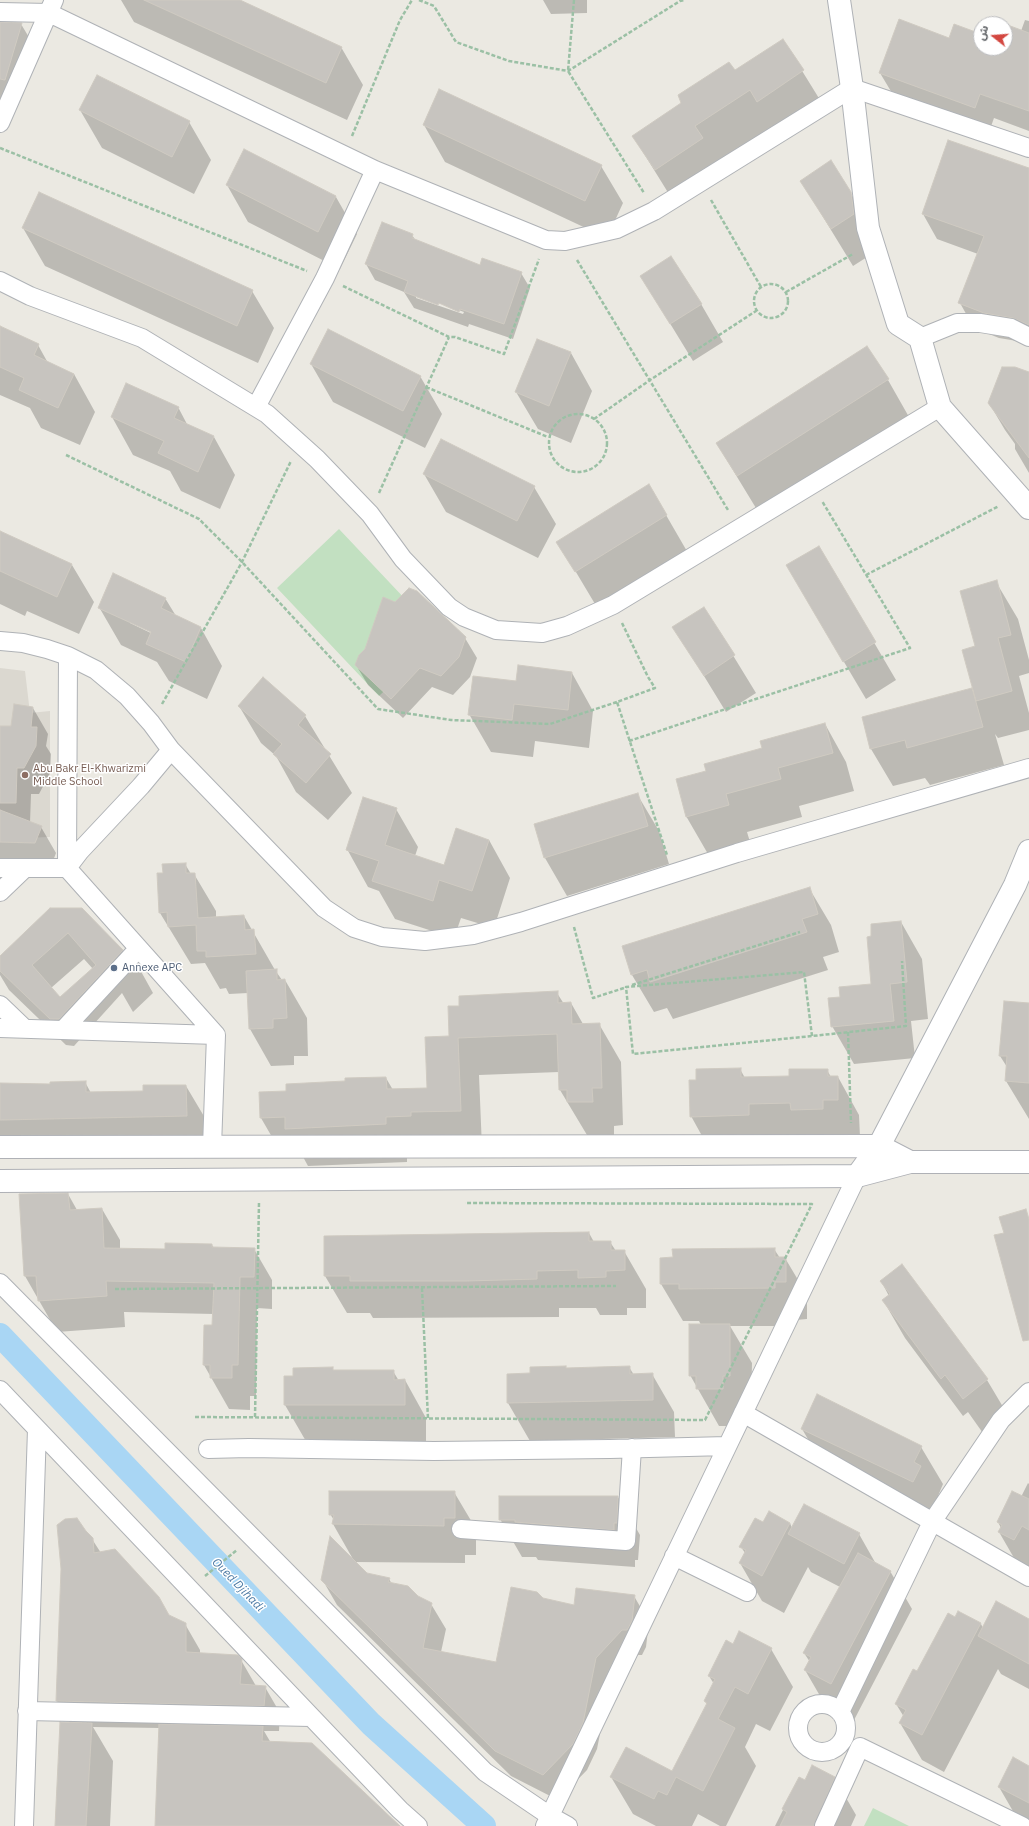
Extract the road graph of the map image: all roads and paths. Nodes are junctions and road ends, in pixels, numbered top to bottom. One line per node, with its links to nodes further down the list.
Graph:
1 (412, 0): 13 (path)
2 (419, 0): 8 (path)
3 (574, 0): 8 (path)
4 (685, 0): 8 (path)
5 (839, 0): 9 (main road)
6 (51, 6): 7 (street); 10 (street); 13 (street)
7 (0, 12)
8 (568, 71): 16 (path)
9 (852, 88): 12 (street); 15 (street); 19 (main road)
10 (0, 123)
11 (0, 148): 20 (path)
12 (1029, 148)
13 (344, 155): 14 (street)
14 (375, 170): 17 (street); 20 (street)
15 (701, 182): 16 (street); 22 (path)
16 (654, 211): 18 (street)
17 (546, 240): 18 (street); 25 (path)
18 (565, 240): 28 (path)
19 (873, 243): 23 (path); 27 (main road)
20 (325, 278): 25 (path); 30 (street)
21 (0, 281): 30 (street)
22 (761, 287): 23 (path); 24 (path)
23 (786, 292): 24 (path)
24 (756, 311): 28 (path)
25 (449, 337): 29 (path)
26 (1029, 337): 27 (street)
27 (920, 338): 31 (main road)
28 (650, 380): 32 (path); 39 (path)
29 (426, 387): 33 (path); 38 (path)
30 (256, 407): 34 (street)
31 (940, 407): 36 (street); 37 (main road)
32 (594, 419): 33 (path); 33 (path)
33 (548, 437)
34 (300, 443): 38 (street); 40 (path)
35 (66, 455): 40 (path)
36 (812, 484): 39 (street); 41 (path)
37 (1024, 502): 41 (path)
38 (370, 514): 42 (street)
39 (738, 528): 42 (street)
40 (242, 562): 45 (path); 46 (path)
41 (866, 575): 47 (path)
42 (613, 605): 45 (path)
43 (0, 641): 44 (street)
44 (68, 656): 46 (street); 53 (street)
45 (617, 702): 47 (path)
46 (151, 723): 48 (street)
47 (629, 741): 54 (path)
48 (170, 750): 53 (street); 56 (street)
49 (1029, 768): 54 (street)
50 (1029, 851): 69 (main road)
51 (0, 868): 52 (street)
52 (25, 868): 53 (street); 55 (street)
53 (67, 868): 58 (street)
54 (674, 874): 56 (street)
55 (0, 892)
56 (568, 907): 60 (path)
57 (800, 932): 60 (path)
58 (138, 949): 64 (street); 66 (street)
59 (902, 962): 65 (path)
60 (626, 987): 67 (path); 67 (path)
61 (0, 1005): 63 (street)
62 (0, 1028): 63 (street)
63 (26, 1029): 64 (street)
64 (63, 1030): 66 (street)
65 (848, 1032): 67 (path); 68 (path)
66 (216, 1035): 71 (street)
67 (812, 1036)
68 (852, 1146): 69 (main road); 71 (main road)
69 (879, 1146): 72 (main road); 74 (main road)
70 (0, 1147): 71 (main road)
71 (212, 1147)
72 (910, 1162): 73 (main road); 74 (main road)
73 (1029, 1162)
74 (857, 1176): 75 (main road); 85 (street)
75 (260, 1180): 76 (main road); 80 (path)
76 (0, 1181)
77 (457, 1203): 88 (path)
78 (0, 1283): 106 (street)
79 (616, 1286): 81 (path)
80 (258, 1288): 81 (path); 82 (path); 87 (path)
81 (422, 1288): 88 (path)
82 (115, 1289)
83 (1029, 1392): 93 (street)
84 (4, 1398): 89 (street)
85 (743, 1412): 90 (street); 93 (street)
86 (195, 1417): 87 (path)
87 (255, 1417): 88 (path)
88 (428, 1418)
89 (37, 1429): 100 (street); 102 (street)
90 (727, 1446): 91 (street); 96 (street)
91 (632, 1448): 92 (street); 94 (street)
92 (208, 1449)
93 (932, 1522): 97 (street); 101 (street)
94 (462, 1529)
95 (238, 1549): 98 (path)
96 (674, 1556): 99 (street); 106 (street)
97 (1024, 1569)
98 (209, 1573)
99 (747, 1592)
100 (27, 1711): 102 (street); 107 (street)
101 (840, 1712): 103 (street); 103 (street)
102 (311, 1717): 105 (street)
103 (844, 1738): 104 (street)
104 (860, 1747): 110 (street); 111 (street)
105 (399, 1818): 108 (street)
106 (547, 1821): 109 (street)
107 (24, 1826)
108 (418, 1826)
109 (568, 1826)
110 (824, 1826)
111 (1022, 1826)

